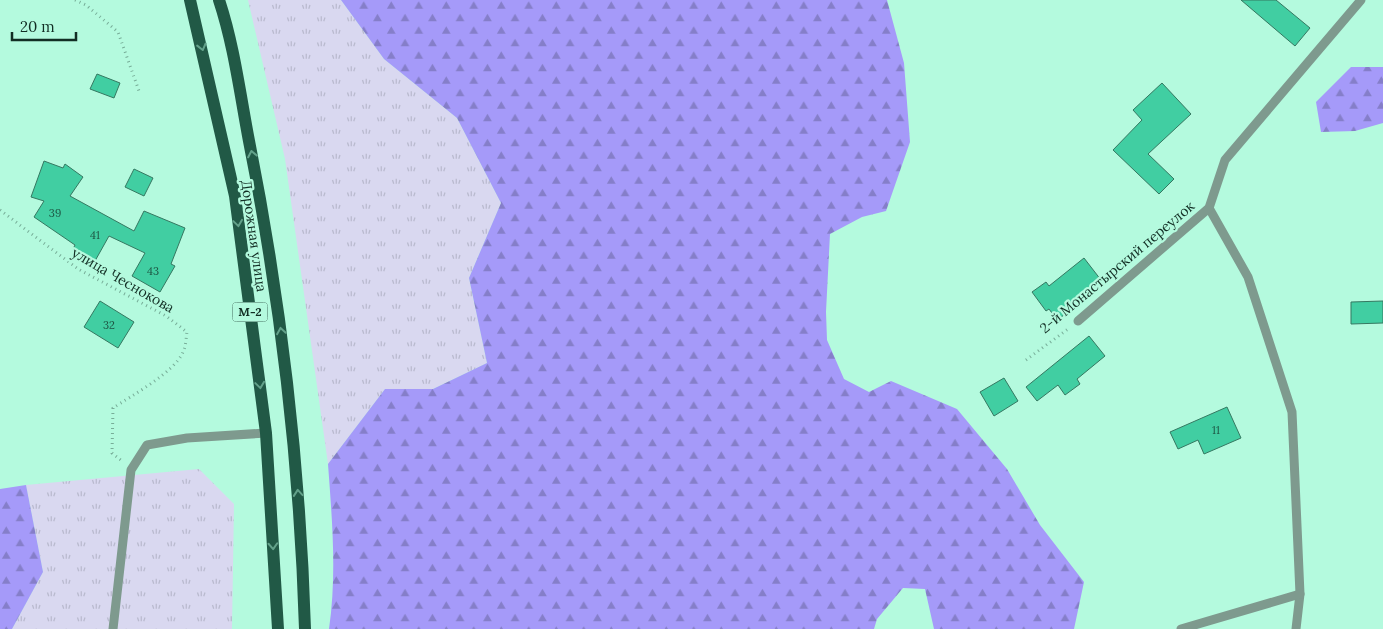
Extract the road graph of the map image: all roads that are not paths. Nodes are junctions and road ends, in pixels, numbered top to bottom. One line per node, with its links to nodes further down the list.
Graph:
1 (190, 0): 6 (main road, Дорожная улица / М-2, one-way to 6)
2 (219, 0): 10 (main road, Дорожная улица / М-2, one-way to 2)
3 (1361, 0): 4 (lane, 2-й Монастырский переулок)
4 (1209, 208): 5 (lane, 2-й Монастырский переулок); 7 (lane)
5 (1078, 321)
6 (266, 433): 8 (lane); 9 (main road, Дорожная улица / М-2, one-way to 9)
7 (1300, 594): 11 (lane); 12 (lane)
8 (114, 629)
9 (278, 629)
10 (305, 629)
11 (1181, 629)
12 (1296, 629)

